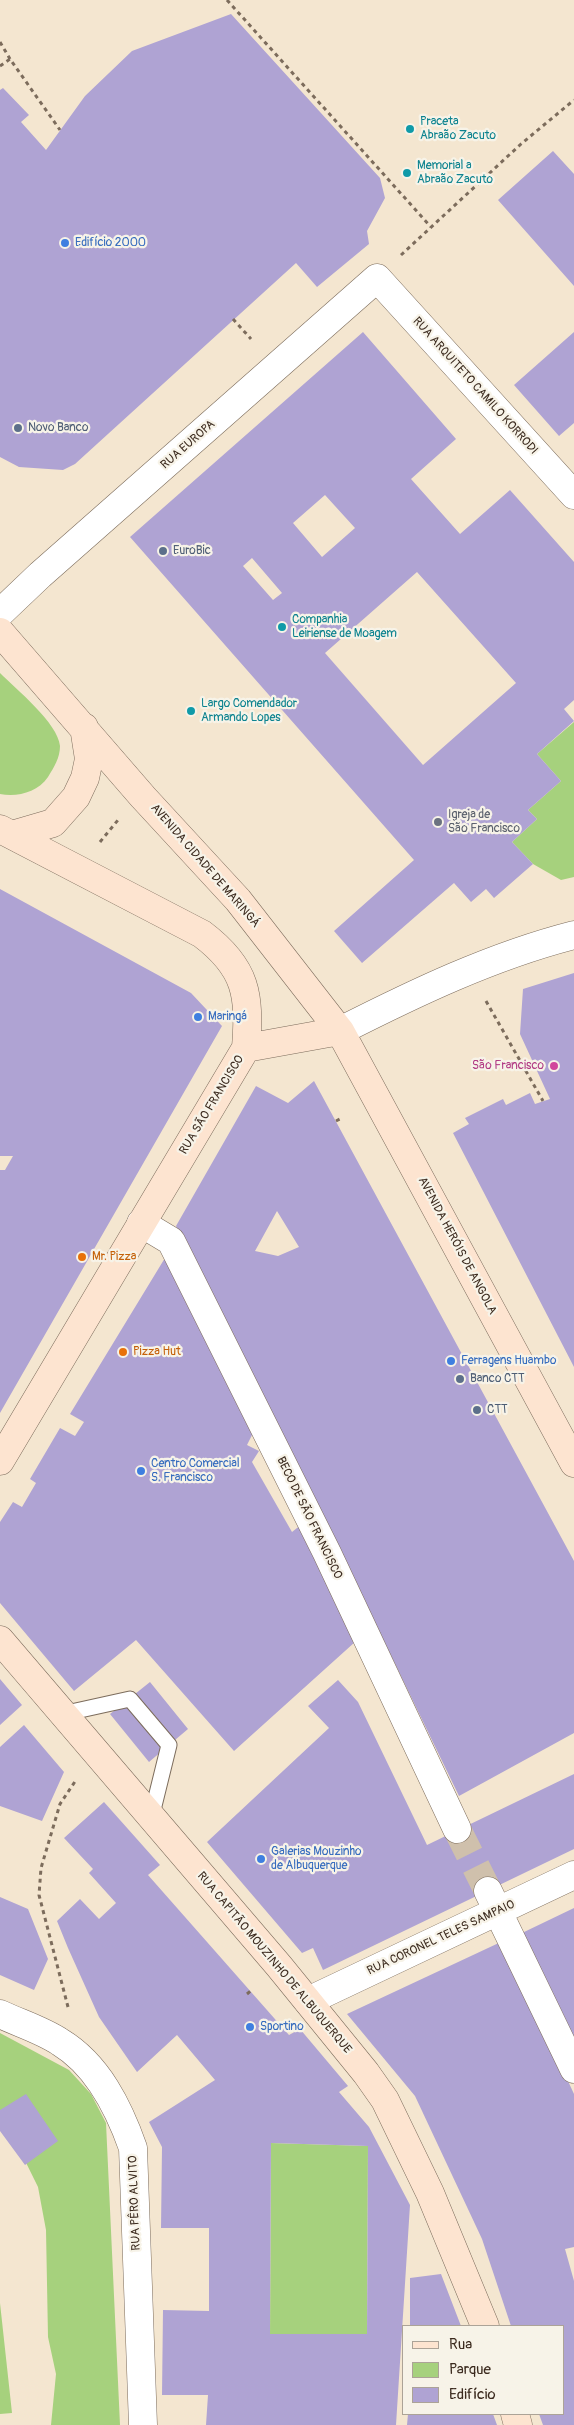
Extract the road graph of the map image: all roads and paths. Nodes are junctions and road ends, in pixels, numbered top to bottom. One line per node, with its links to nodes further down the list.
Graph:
1 (227, 0): 7 (path)
2 (0, 42): 3 (path)
3 (10, 59): 4 (path); 6 (path)
4 (0, 66)
5 (574, 100): 7 (path)
6 (60, 130)
7 (431, 227): 8 (path)
8 (377, 278): 11 (street, RUA ARQUITETO CAMILO KORRODI); 12 (street, RUA EUROPA)
9 (233, 319): 10 (path)
10 (251, 339)
11 (574, 494)
12 (0, 613)
13 (0, 632): 14 (street, AVENIDA CIDADE DE MARINGÁ)
14 (84, 727): 16 (street); 20 (street, AVENIDA CIDADE DE MARINGÁ)
15 (123, 813): 17 (path)
16 (6, 832): 21 (street)
17 (97, 846)
18 (574, 935): 20 (street, RUA SÃO FRANCISCO)
19 (486, 1001): 22 (path)
20 (340, 1031): 21 (street, RUA SÃO FRANCISCO); 27 (street, AVENIDA HERÓIS DE ANGOLA)
21 (246, 1048): 25 (street, RUA SÃO FRANCISCO)
22 (543, 1101)
23 (340, 1119): 24 (path)
24 (336, 1121)
25 (141, 1223): 26 (street, RUA SÃO FRANCISCO); 32 (street, BECO DE SÃO FRANCISCO)
26 (0, 1461)
27 (574, 1463)
28 (0, 1640): 29 (street, RUA CAPITÃO MOUZINHO DE ALBUQUERQUE)
29 (62, 1714): 31 (street, RUA CAPITÃO MOUZINHO DE ALBUQUERQUE); 31 (lane)
30 (76, 1779): 38 (path)
31 (151, 1818): 37 (street, RUA CAPITÃO MOUZINHO DE ALBUQUERQUE)
32 (457, 1829)
33 (574, 1875): 34 (street, RUA CORONEL TELES SAMPAIO)
34 (492, 1901): 37 (street, RUA CORONEL TELES SAMPAIO); 40 (street)
35 (251, 1990): 36 (path)
36 (247, 1994)
37 (308, 2001): 41 (street, RUA CAPITÃO MOUZINHO DE ALBUQUERQUE)
38 (69, 2010)
39 (0, 2014): 42 (street, RUA PÊRO ALVITO)
40 (574, 2069)
41 (485, 2325)
42 (143, 2425)

